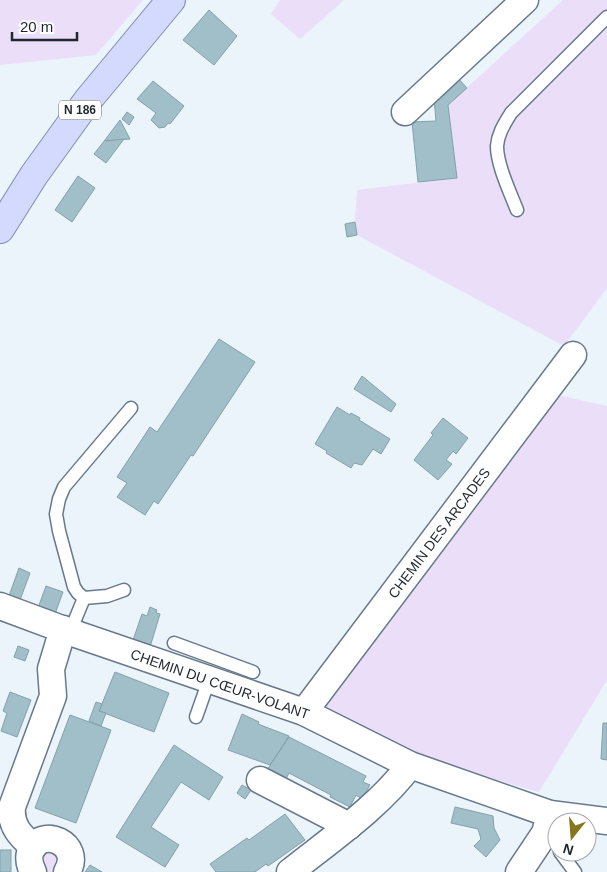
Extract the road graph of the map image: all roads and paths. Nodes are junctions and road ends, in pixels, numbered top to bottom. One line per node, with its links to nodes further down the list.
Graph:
1 (171, 0): 6 (main road, N 186)
2 (525, 0): 4 (street)
3 (607, 17): 5 (lane)
4 (405, 112)
5 (517, 210)
6 (0, 228)
7 (573, 355): 16 (street, CHEMIN DES ARCADES)
8 (131, 408): 10 (lane)
9 (124, 590): 10 (lane)
10 (84, 598): 12 (lane)
11 (0, 606): 12 (street, CHEMIN DU CŒUR-VOLANT)
12 (67, 631): 15 (street, CHEMIN DU CŒUR-VOLANT); 23 (street)
13 (174, 643): 14 (lane)
14 (253, 672)
15 (209, 680): 16 (street, CHEMIN DU CŒUR-VOLANT); 17 (lane)
16 (304, 712): 18 (street, CHEMIN DU CŒUR-VOLANT)
17 (196, 717)
18 (410, 765): 20 (street); 21 (street, CHEMIN DU CŒUR-VOLANT)
19 (260, 780): 20 (street)
20 (349, 826): 25 (street)
21 (547, 834)
22 (547, 843): 26 (street)
23 (33, 860): 24 (street)
24 (67, 872)
25 (290, 872)
26 (519, 872)

